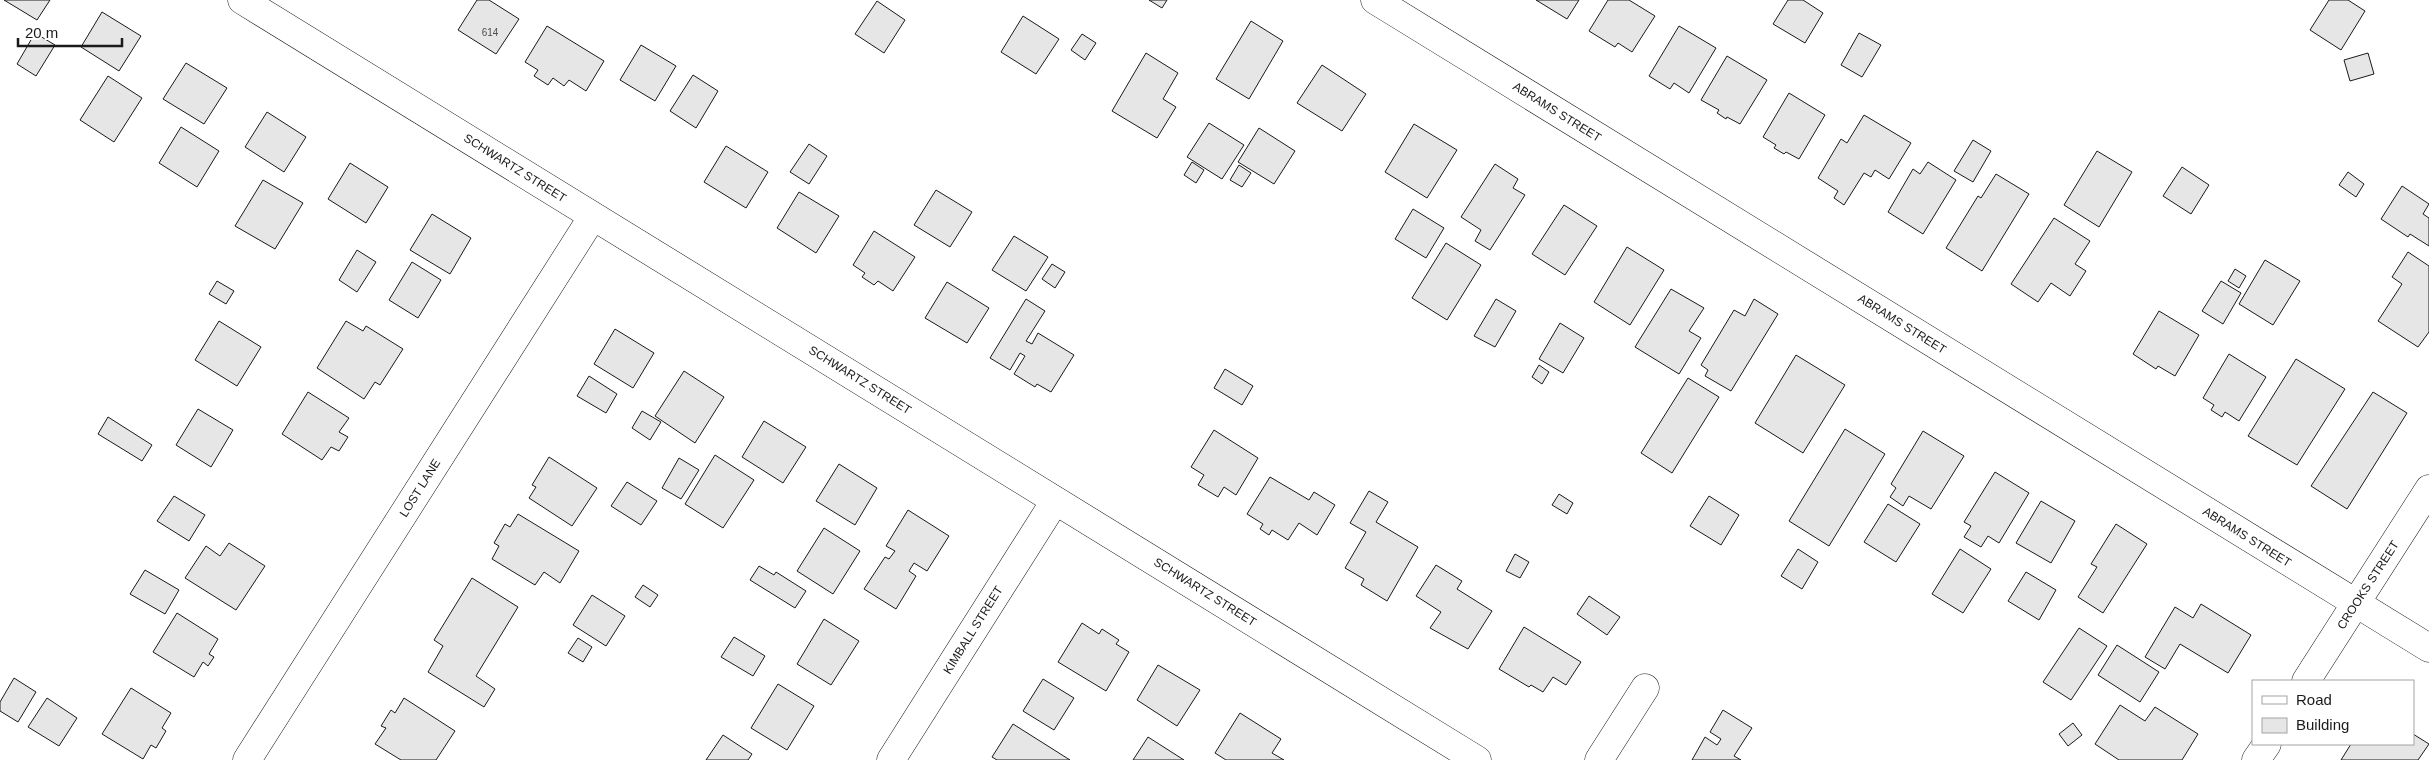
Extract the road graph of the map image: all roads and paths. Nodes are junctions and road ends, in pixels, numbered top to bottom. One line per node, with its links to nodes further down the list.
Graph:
1 (242, 0): 3 (street, SCHWARTZ STREET)
2 (1375, 0): 6 (street, ABRAMS STREET)
3 (593, 216): 5 (street, SCHWARTZ STREET); 11 (street, LOST LANE)
4 (2429, 489): 6 (street, CROOKS STREET)
5 (1055, 500): 12 (street, KIMBALL STREET); 13 (street, SCHWARTZ STREET)
6 (2356, 604): 7 (street, ABRAMS STREET); 8 (street, CROOKS STREET)
7 (2429, 648)
8 (2307, 680)
9 (1645, 688): 14 (street)
10 (2266, 745): 15 (street)
11 (247, 760)
12 (891, 760)
13 (1478, 760)
14 (1599, 760)
15 (2256, 760)

